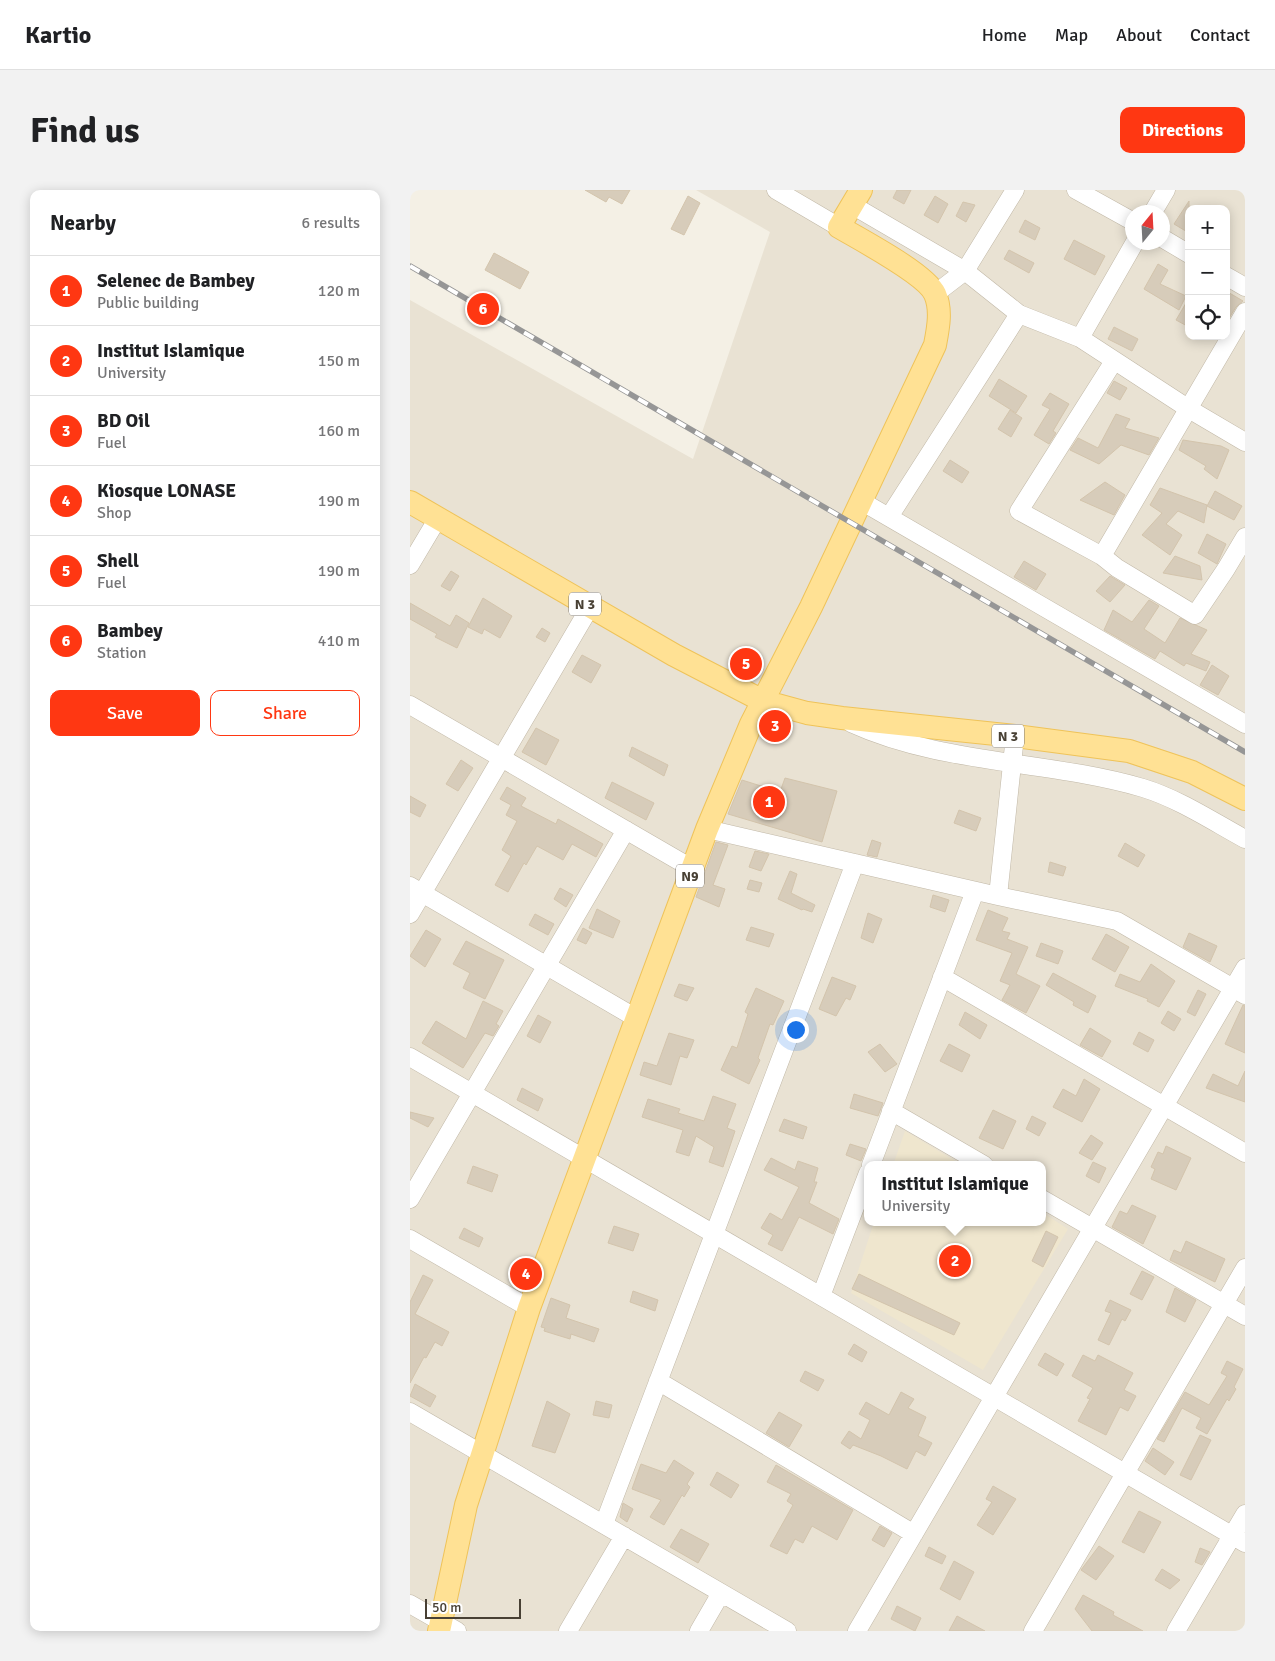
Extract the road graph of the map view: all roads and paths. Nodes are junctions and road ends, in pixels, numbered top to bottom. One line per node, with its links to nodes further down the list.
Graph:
1 (776, 190): 8 (street)
2 (1015, 190): 12 (street)
3 (1076, 190): 7 (street)
4 (1166, 190): 6 (street)
5 (857, 198): 8 (main road); 12 (street)
6 (1157, 205)
7 (1125, 217)
8 (839, 227): 15 (main road)
9 (1170, 243): 11 (street)
10 (1130, 250): 18 (street)
11 (1185, 252)
12 (965, 271): 15 (street); 17 (street)
13 (1230, 278): 14 (street)
14 (1245, 287)
15 (935, 294): 22 (main road, N9)
16 (1245, 312): 20 (street)
17 (1019, 314): 18 (street); 24 (street)
18 (1080, 338): 19 (street)
19 (1114, 361): 20 (street); 27 (street)
20 (1189, 409): 21 (street); 27 (street)
21 (1245, 442)
22 (862, 501): 24 (street); 30 (main road, N9)
23 (410, 502): 25 (main road, N 3)
24 (889, 517): 33 (street)
25 (438, 518): 28 (street); 29 (main road, N 3)
26 (1245, 537): 27 (street)
27 (1102, 556)
28 (410, 565)
29 (590, 607): 30 (main road, N 3); 35 (street)
30 (763, 701): 32 (main road, N 3); 38 (main road, N9)
31 (410, 705): 35 (street)
32 (842, 718): 34 (main road, N 3); 36 (street)
33 (1245, 724)
34 (1015, 736): 36 (street); 37 (main road, N 3)
35 (501, 758): 39 (street); 43 (street)
36 (1012, 764): 40 (street); 45 (street)
37 (1245, 799)
38 (707, 829): 41 (street); 42 (main road, N9)
39 (626, 830): 42 (street); 47 (street)
40 (1245, 839)
41 (855, 863): 44 (street); 64 (street)
42 (693, 869): 51 (main road, N9)
43 (416, 890): 46 (street); 47 (street)
44 (975, 891): 45 (street); 49 (street)
45 (998, 896): 50 (street)
46 (410, 914)
47 (547, 965): 51 (street); 53 (street)
48 (1245, 968): 50 (street)
49 (942, 977): 54 (street); 55 (street)
50 (1239, 991): 54 (street)
51 (636, 1018): 57 (main road, N9)
52 (410, 1057): 53 (street)
53 (472, 1093): 57 (street); 61 (street)
54 (1164, 1106): 56 (street); 63 (street)
55 (891, 1111): 58 (street); 59 (street)
56 (1245, 1153)
57 (585, 1158): 64 (street); 69 (main road, N9)
58 (872, 1161)
59 (977, 1161)
60 (864, 1183): 67 (street)
61 (410, 1199)
62 (1046, 1201): 63 (street)
63 (1093, 1228): 68 (street); 72 (street)
64 (714, 1234): 67 (street); 71 (street)
65 (410, 1239): 69 (street)
66 (1245, 1268): 68 (street)
67 (821, 1296): 72 (street)
68 (1224, 1304): 70 (street); 75 (street)
69 (529, 1308): 74 (main road, N9)
70 (1245, 1316)
71 (658, 1381): 77 (street); 78 (street)
72 (994, 1396): 75 (street); 78 (street)
73 (410, 1412): 74 (street)
74 (482, 1454): 77 (street); 83 (main road, N9)
75 (1125, 1473): 80 (street); 88 (street)
76 (1245, 1514): 80 (street)
77 (604, 1524): 79 (street)
78 (914, 1534): 87 (street)
79 (624, 1536): 81 (street); 84 (street)
80 (1239, 1539): 89 (street)
81 (721, 1593): 85 (street); 86 (street)
82 (410, 1604): 83 (street)
83 (445, 1628)
84 (568, 1631)
85 (699, 1631)
86 (786, 1631)
87 (857, 1631)
88 (1032, 1631)
89 (1176, 1631)

